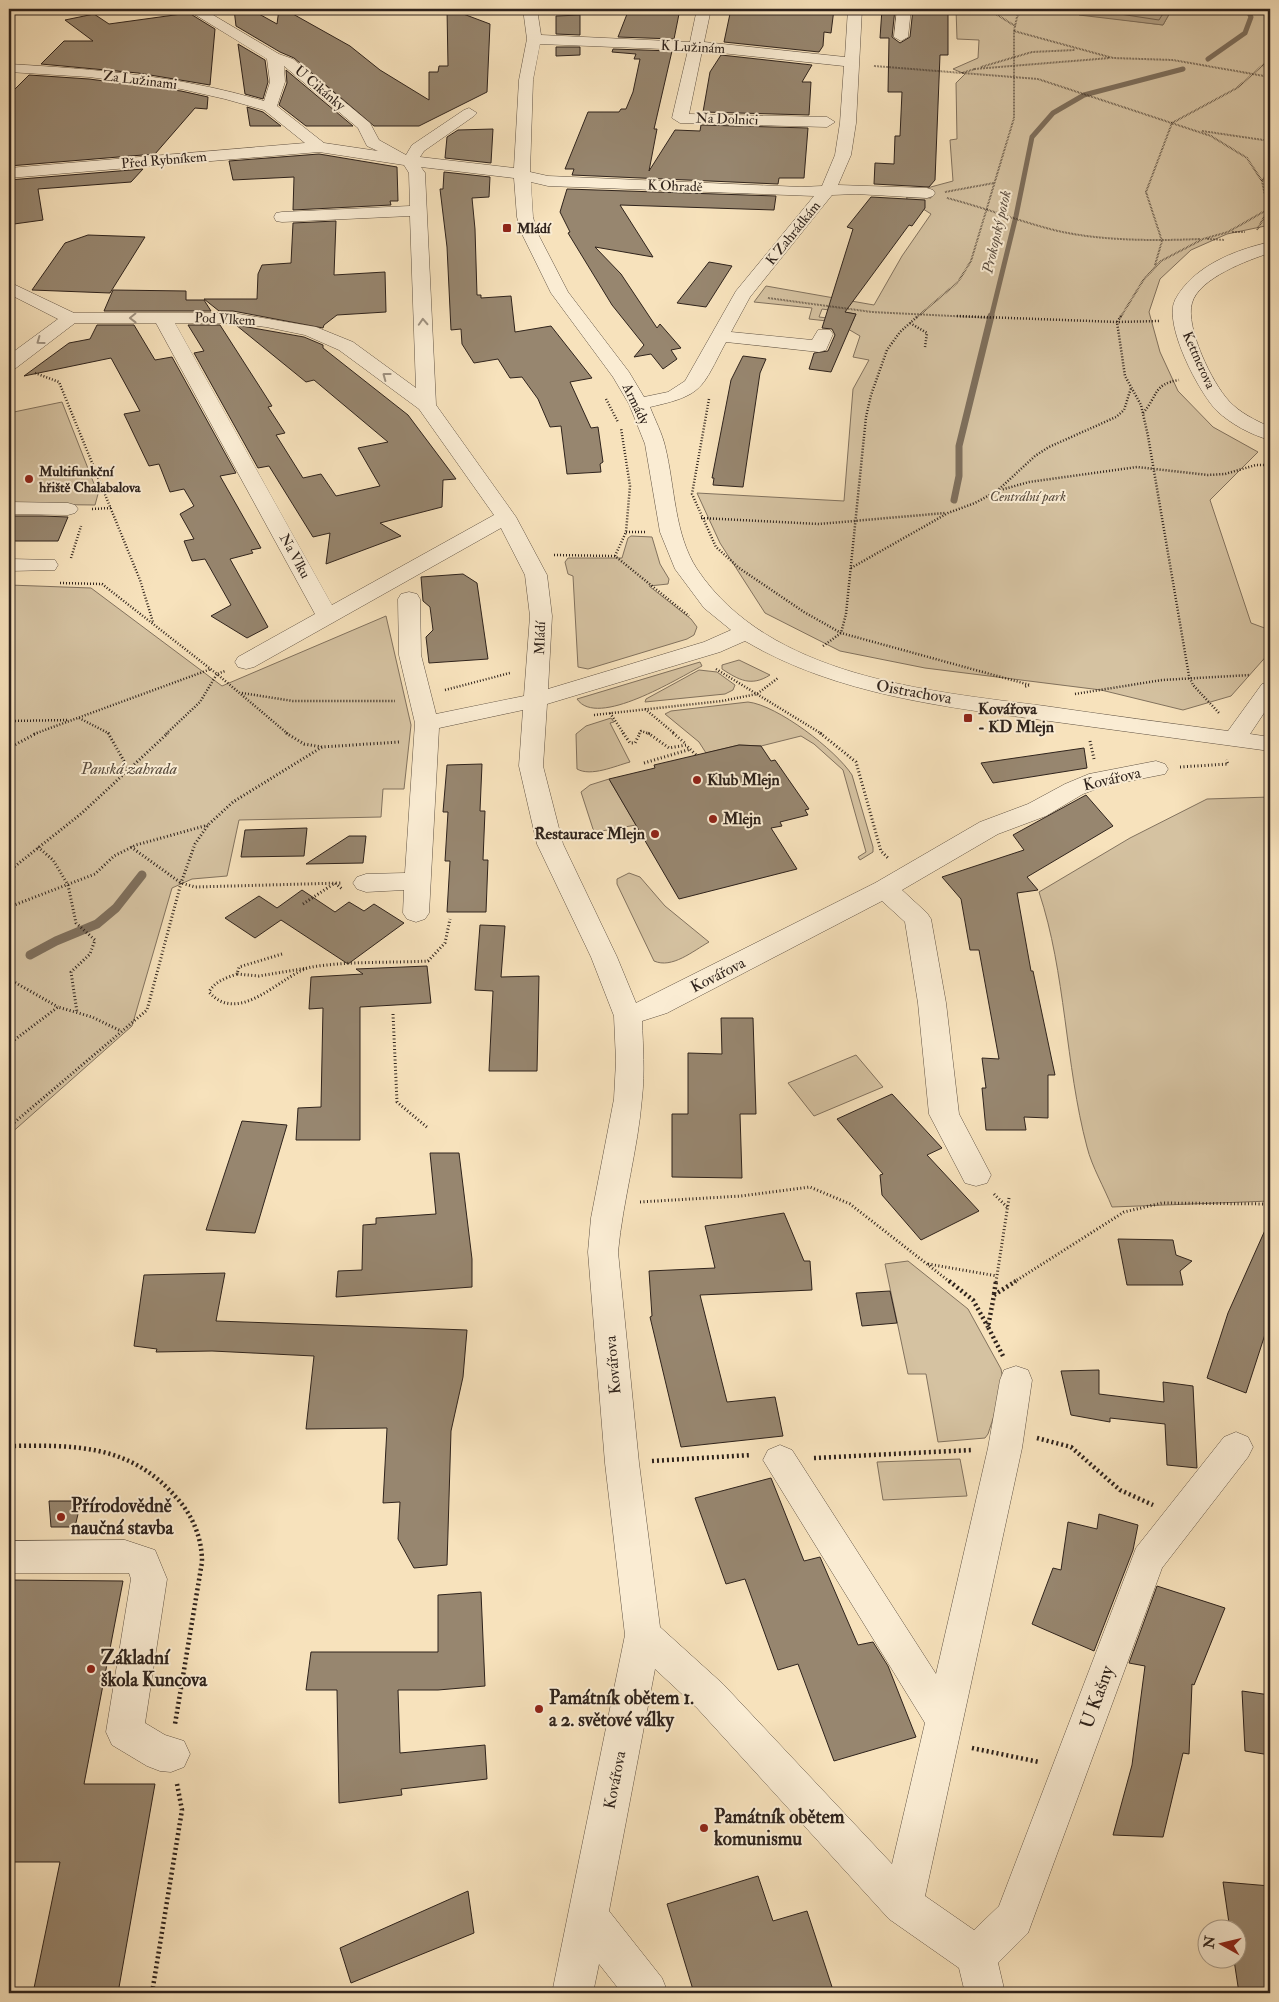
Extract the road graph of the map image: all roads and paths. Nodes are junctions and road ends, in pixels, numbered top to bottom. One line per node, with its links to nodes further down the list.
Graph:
1 (193, 9): 14 (street, U Cikánky)
2 (528, 9): 10 (street, Armády)
3 (704, 9): 12 (street, Na Dolnici)
4 (855, 9): 18 (street, K Zahrádkám)
5 (904, 9): 11 (street)
6 (988, 9): 8 (path)
7 (1022, 9): 8 (path)
8 (1015, 26): 9 (path)
9 (1014, 31): 13 (path); 15 (path)
10 (534, 34): 12 (street, K Lužinám); 37 (street, Armády)
11 (901, 37)
12 (696, 42): 18 (street, K Lužinám); 29 (street, Na Dolnici)
13 (1085, 51): 15 (path); 16 (path)
14 (274, 57): 27 (street); 34 (street, U Cikánky)
15 (1014, 57): 19 (path); 22 (path)
16 (1113, 58): 19 (path); 24 (path)
17 (1270, 59): 24 (path)
18 (851, 62): 40 (street, K Zahrádkám)
19 (1014, 65): 22 (path); 25 (path)
20 (874, 66): 23 (path)
21 (9, 68): 27 (street, Za Lužinami)
22 (974, 69): 23 (path)
23 (959, 73): 25 (path)
24 (1258, 74): 26 (path); 30 (path)
25 (1014, 77): 30 (path); 39 (path)
26 (1270, 77)
27 (269, 106): 33 (street, Za Lužinami)
28 (469, 113): 34 (street)
29 (826, 122)
30 (1172, 123): 31 (path); 47 (path)
31 (1195, 130): 32 (path); 38 (path)
32 (1270, 141)
33 (319, 147): 34 (street, Před Rybníkem); 36 (street, Před Rybníkem)
34 (410, 161): 37 (street); 44 (street)
35 (1270, 170): 38 (path)
36 (9, 173)
37 (522, 175): 40 (street, K Ohradě); 63 (street, Armády)
38 (1262, 181): 43 (path)
39 (994, 184): 41 (path); 42 (path)
40 (828, 190): 41 (street, K Ohradě); 51 (street, K Zahrádkám)
41 (927, 193): 42 (path)
42 (987, 208): 47 (path); 52 (path)
43 (1269, 209): 46 (path)
44 (418, 211): 45 (street); 67 (street, one-way to 44)
45 (282, 217)
46 (1203, 239): 47 (path); 49 (path)
47 (1162, 241): 49 (path)
48 (1270, 247): 55 (street, Kettnerova)
49 (1155, 267): 56 (path)
50 (9, 287): 54 (street, Pod Vlkem)
51 (742, 295): 52 (path); 59 (street, K Zahrádkám)
52 (919, 315): 56 (path); 57 (path)
53 (162, 317): 54 (street, Pod Vlkem, one-way to 54); 67 (street, Pod Vlkem, one-way to 53); 89 (street, Na Vlku)
54 (71, 318): 61 (street, one-way to 61)
55 (1184, 321): 56 (path); 64 (street, Kettnerova)
56 (1117, 322): 65 (path)
57 (910, 323): 60 (path); 80 (path)
58 (824, 334): 59 (street)
59 (719, 336): 66 (street, K Zahrádkám)
60 (925, 347)
61 (9, 364)
62 (26, 372): 75 (path)
63 (622, 376): 66 (street, Armády); 82 (path)
64 (1206, 380): 68 (path); 70 (street, Kettnerova)
65 (1131, 388): 68 (path); 73 (path)
66 (639, 404): 92 (street, Armády)
67 (426, 405): 78 (street, Mládí)
68 (1143, 413): 72 (path)
69 (705, 424): 79 (path)
70 (1270, 434)
71 (1270, 465): 72 (path)
72 (1153, 466): 73 (path); 101 (path)
73 (997, 491): 77 (path)
74 (9, 508): 76 (street)
75 (111, 508): 76 (path); 91 (path)
76 (79, 512): 83 (path)
77 (948, 513): 80 (path); 85 (path)
78 (506, 517): 89 (street); 108 (street, Mládí)
79 (701, 518): 80 (path); 93 (path)
80 (857, 520): 85 (path)
81 (550, 555): 82 (path)
82 (615, 556): 90 (path)
83 (69, 564)
84 (9, 565): 86 (street)
85 (851, 568): 93 (path)
86 (57, 569): 87 (path); 87 (path)
87 (63, 583): 91 (path)
88 (409, 599): 109 (street)
89 (328, 616): 95 (street)
90 (696, 621)
91 (153, 622): 96 (path)
92 (746, 632): 108 (street); 124 (street, Oistrachova)
93 (841, 632): 94 (path); 103 (path)
94 (821, 647)
95 (246, 662): 98 (path)
96 (211, 669): 98 (path); 114 (path)
97 (718, 671): 105 (path)
98 (217, 674): 104 (path); 128 (path)
99 (510, 674): 109 (path)
100 (1248, 675): 101 (path)
101 (1189, 676): 107 (path); 113 (path)
102 (778, 678): 105 (path)
103 (1022, 688)
104 (240, 692): 109 (path); 120 (path)
105 (757, 694): 110 (path); 133 (path)
106 (1266, 694): 124 (street)
107 (1071, 695)
108 (537, 700): 109 (street); 152 (street, Mládí)
109 (422, 706): 135 (street)
110 (644, 709): 111 (path); 119 (path)
111 (610, 713): 112 (path); 119 (path)
112 (594, 715)
113 (1220, 715)
114 (79, 718): 115 (path); 128 (path)
115 (72, 720): 116 (path); 122 (path)
116 (9, 721)
117 (407, 741): 120 (path)
118 (1270, 744): 124 (street, Oistrachova)
119 (686, 745): 123 (path)
120 (322, 747): 130 (path)
121 (1091, 747): 126 (path)
122 (9, 748)
123 (690, 749): 125 (path); 127 (path)
124 (1230, 749): 129 (path)
125 (696, 756)
126 (1094, 761)
127 (644, 763)
128 (128, 768): 131 (path)
129 (1156, 769): 140 (street, Kovářova)
130 (208, 826): 132 (path); 137 (path)
131 (38, 847): 134 (path); 138 (path)
132 (131, 847): 137 (path); 138 (path)
133 (890, 861)
134 (9, 872)
135 (417, 881): 139 (street); 143 (street)
136 (335, 883): 137 (path); 139 (path); 139 (path); 141 (path)
137 (181, 884): 153 (path)
138 (68, 885): 142 (path); 150 (path)
139 (357, 888)
140 (884, 889): 152 (street, Kovářova); 157 (street)
141 (303, 904)
142 (9, 908)
143 (416, 913)
144 (450, 919): 146 (path)
145 (282, 954): 147 (path)
146 (310, 968): 147 (path); 147 (path)
147 (237, 974)
148 (9, 978): 149 (path)
149 (58, 1007): 150 (path); 154 (path)
150 (77, 1012): 153 (path)
151 (393, 1014): 156 (path)
152 (628, 1016): 172 (street, Kovářova)
153 (121, 1031): 155 (path)
154 (9, 1044)
155 (9, 1127)
156 (428, 1128)
157 (976, 1175)
158 (1009, 1198): 162 (path)
159 (639, 1202): 161 (path)
160 (1270, 1204): 163 (path)
161 (927, 1264): 162 (path); 164 (path)
162 (997, 1276): 163 (path)
163 (994, 1295): 164 (path)
164 (988, 1327): 165 (path)
165 (1016, 1380): 166 (street)
166 (1007, 1439): 168 (path); 170 (path); 173 (street)
167 (1236, 1447): 175 (street, U Kašny)
168 (780, 1460): 169 (path); 173 (street)
169 (648, 1461)
170 (1158, 1507)
171 (9, 1557): 174 (street)
172 (642, 1635): 176 (street); 177 (street, Kovářova)
173 (942, 1730): 175 (path); 176 (street)
174 (170, 1754)
175 (1070, 1769): 178 (street, U Kašny)
176 (903, 1905): 178 (street)
177 (589, 1918): 179 (street, Kovářova); 180 (street)
178 (976, 1956): 181 (street)
179 (573, 1993)
180 (647, 1993)
181 (985, 1993)

